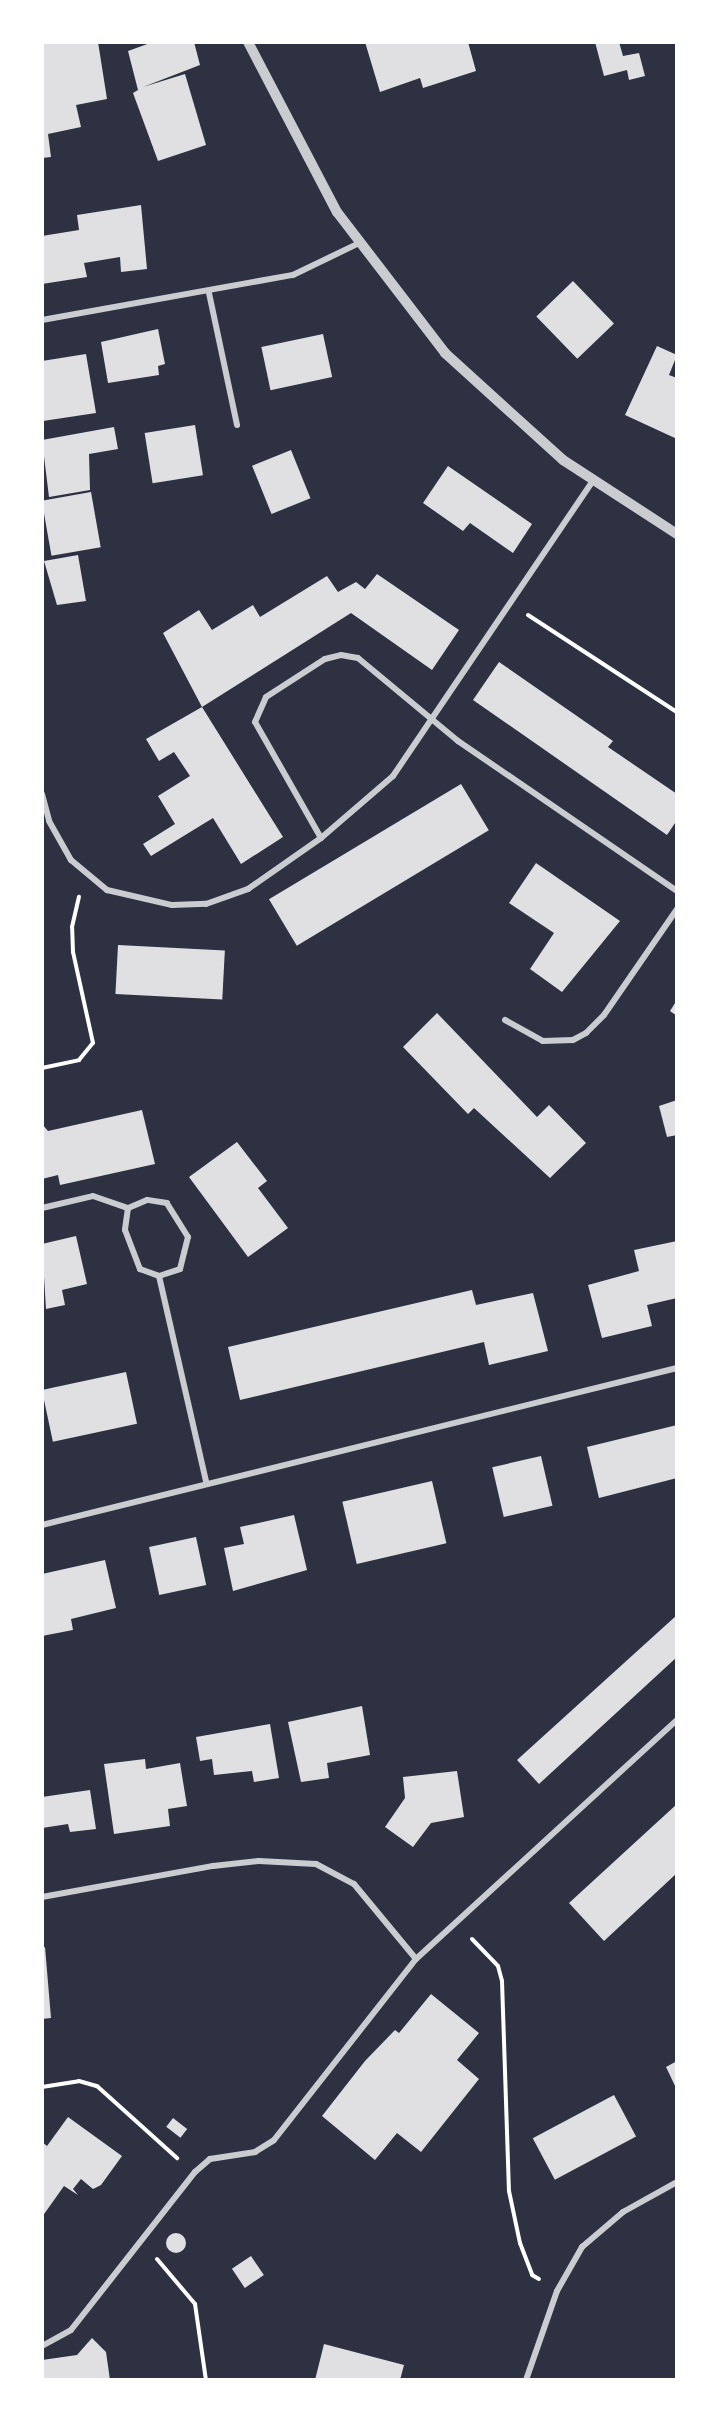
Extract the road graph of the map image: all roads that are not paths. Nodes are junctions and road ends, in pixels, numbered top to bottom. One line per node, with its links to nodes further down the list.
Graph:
1 (248, 42): 2 (street)
2 (357, 244): 3 (street); 6 (street)
3 (209, 293): 4 (street); 5 (street)
4 (42, 320)
5 (237, 425)
6 (593, 481): 7 (street); 8 (street)
7 (677, 534)
8 (433, 718): 10 (street); 10 (street); 11 (street)
9 (42, 794): 10 (street)
10 (321, 838)
11 (677, 891)
12 (677, 909): 13 (street)
13 (505, 1020)
14 (42, 1208): 15 (street)
15 (128, 1208): 16 (street); 16 (street)
16 (159, 1276): 18 (street)
17 (677, 1368): 18 (street)
18 (206, 1482): 19 (street)
19 (42, 1524)
20 (677, 1720): 22 (street)
21 (42, 1897): 22 (street)
22 (416, 1959): 24 (street)
23 (677, 2182): 25 (street)
24 (42, 2346)
25 (526, 2380)

